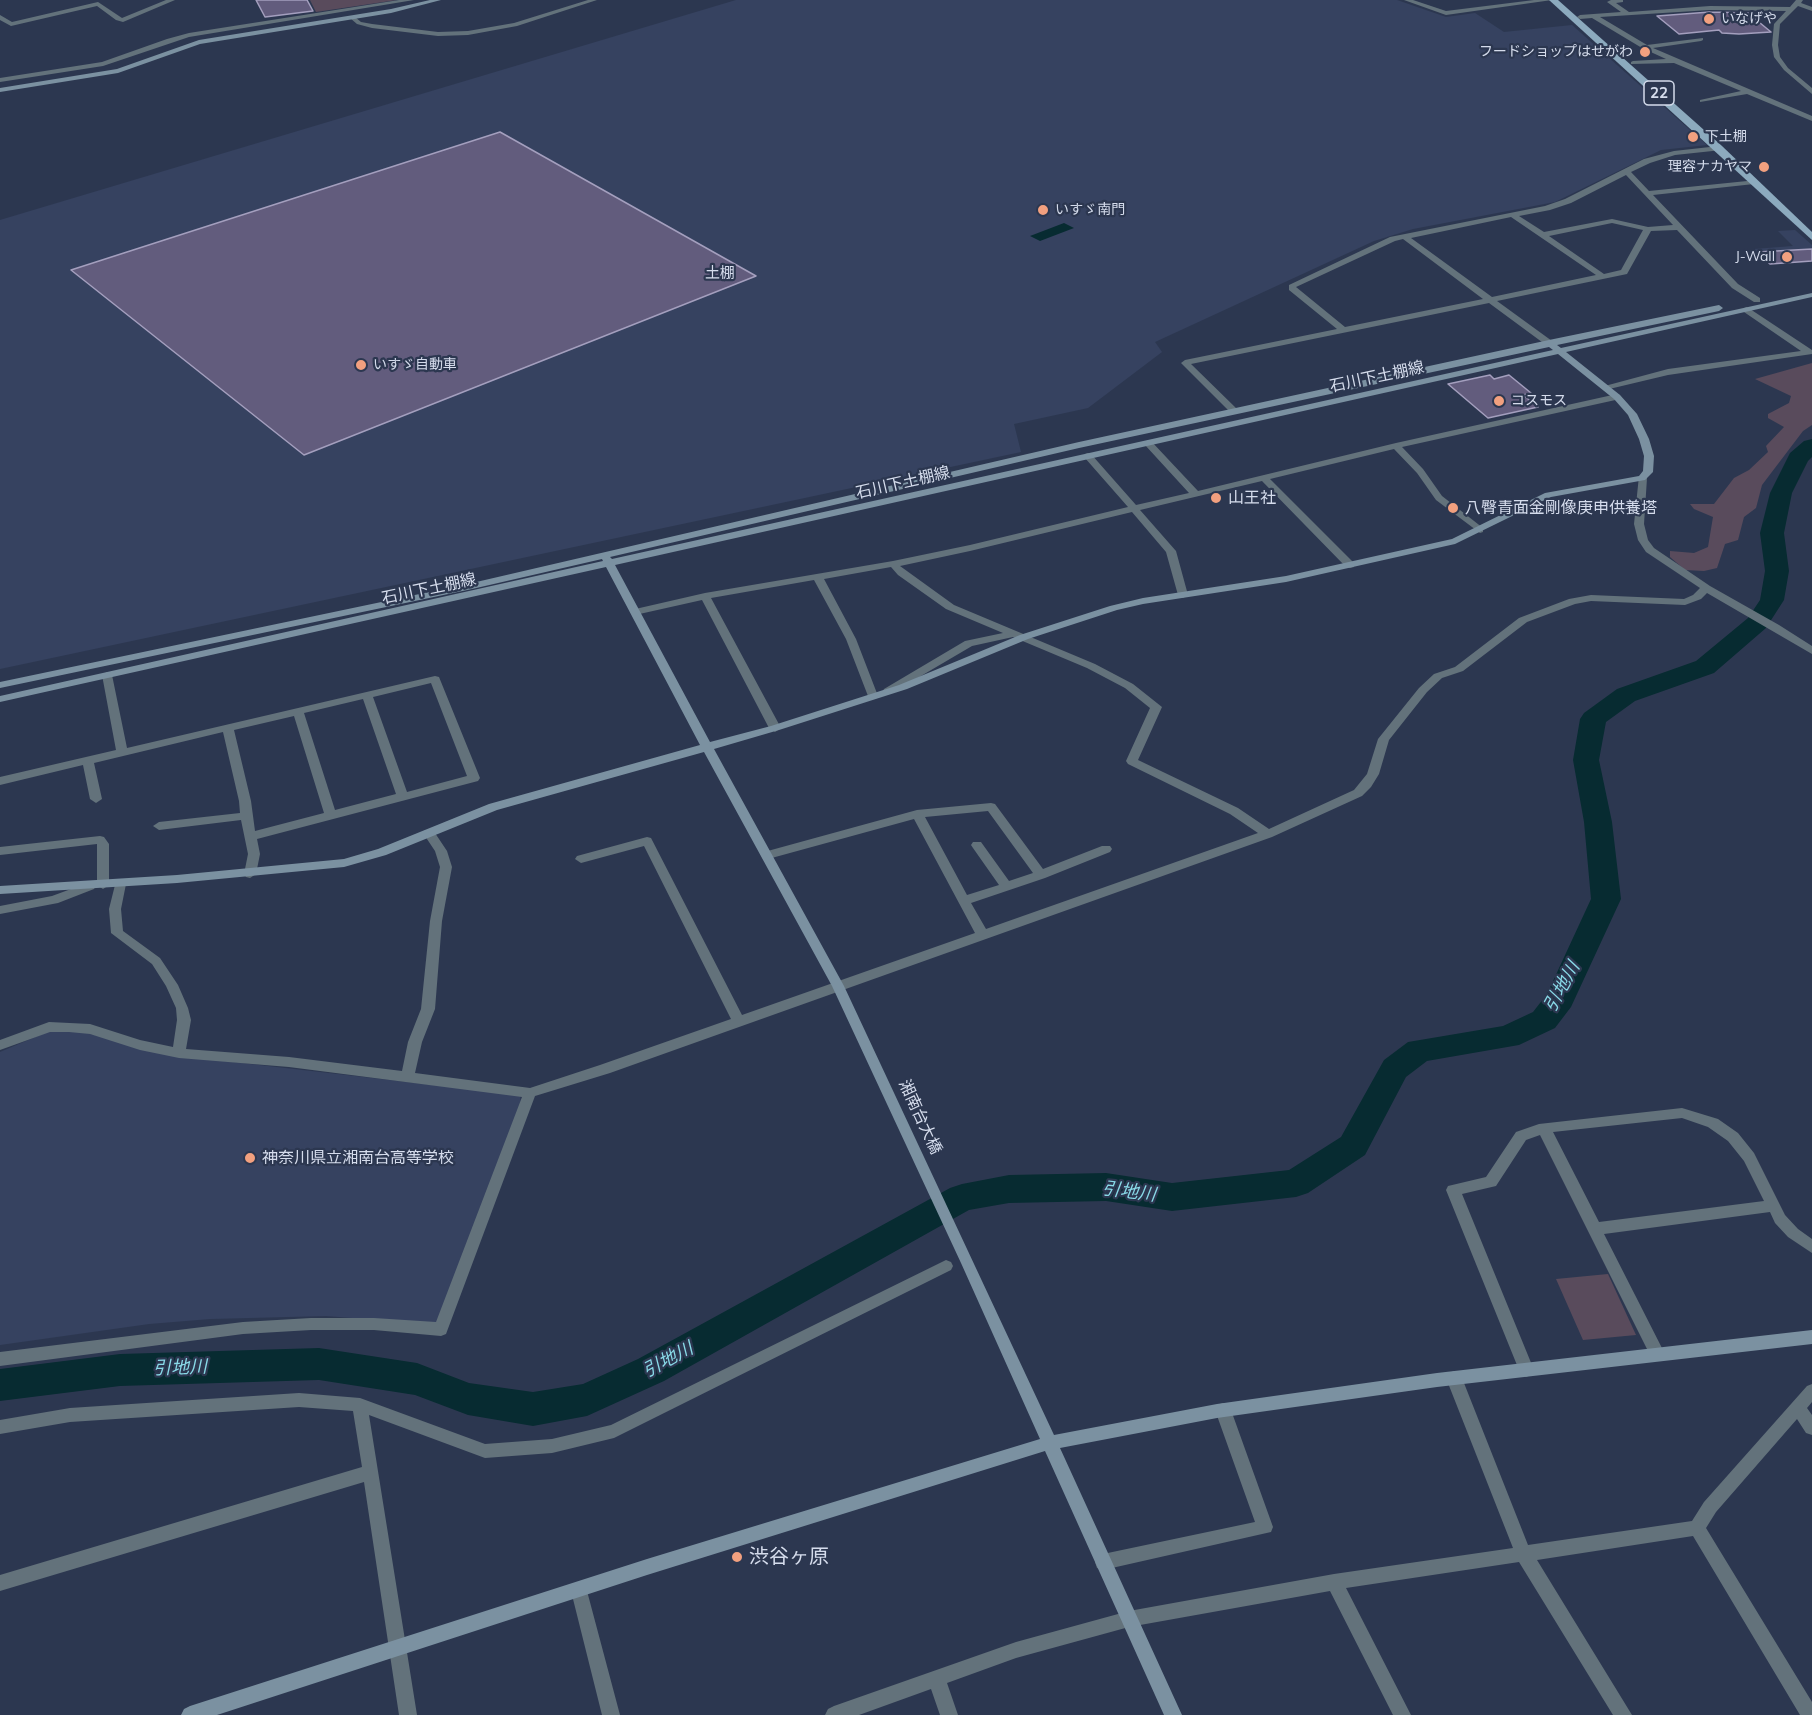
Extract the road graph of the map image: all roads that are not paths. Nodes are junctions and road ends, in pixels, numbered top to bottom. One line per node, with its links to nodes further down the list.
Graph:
1 (172, 0): 10 (street)
2 (410, 0): 12 (street); 26 (street)
3 (438, 0): 12 (street)
4 (568, 0): 13 (street)
5 (594, 0): 13 (street)
6 (1407, 0): 7 (street)
7 (1551, 0): 32 (main road, 22)
8 (1560, 0): 18 (main road, 22)
9 (1621, 1): 15 (street)
10 (98, 2): 17 (street)
11 (1796, 5): 14 (street); 15 (street); 24 (street)
12 (417, 6): 19 (street)
13 (565, 8): 19 (street)
14 (1812, 9)
15 (1627, 14): 16 (street)
16 (1593, 16): 18 (street); 21 (street)
17 (0, 17)
18 (1580, 17): 23 (main road, 22)
19 (353, 18): 27 (street)
20 (1701, 39): 21 (street)
21 (1644, 46): 22 (street)
22 (1675, 61): 23 (street); 28 (street)
23 (1633, 63): 38 (main road, 22)
24 (1797, 78): 25 (street); 29 (street)
25 (1812, 78)
26 (0, 80)
27 (0, 90)
28 (1749, 91): 30 (street); 31 (street)
29 (1812, 92)
30 (1702, 101)
31 (1812, 119)
32 (1719, 148): 33 (street); 34 (main road, 22)
33 (1627, 171): 35 (street); 36 (street)
34 (1755, 182): 35 (street); 42 (main road, 22)
35 (1648, 193): 37 (street)
36 (1514, 215): 40 (street); 41 (street)
37 (1680, 227): 39 (street); 47 (street)
38 (1812, 228)
39 (1648, 229): 40 (street); 43 (street)
40 (1543, 235): 43 (street)
41 (1403, 236): 46 (street); 49 (street)
42 (1812, 237)
43 (1602, 276): 46 (street)
44 (1812, 288): 47 (street, 石川下土棚線)
45 (1812, 295): 48 (street, 石川下土棚線)
46 (1488, 299): 49 (street); 50 (street)
47 (1757, 300): 50 (street, 石川下土棚線)
48 (1747, 310): 51 (street, 石川下土棚線); 52 (street)
49 (1343, 330): 54 (street)
50 (1549, 343): 51 (street); 54 (street, 石川下土棚線)
51 (1561, 352): 52 (street); 55 (street, 石川下土棚線)
52 (1605, 387): 53 (street)
53 (1617, 397): 57 (street); 60 (street)
54 (1234, 411): 56 (street, 石川下土棚線)
55 (1148, 443): 58 (street, 石川下土棚線); 61 (street)
56 (1079, 445): 58 (street); 64 (street, 石川下土棚線)
57 (1396, 446): 59 (street); 63 (street)
58 (1088, 456): 62 (street); 64 (street, 石川下土棚線)
59 (1263, 477): 61 (street); 66 (street)
60 (1642, 478): 63 (street); 68 (street)
61 (1195, 493): 62 (street)
62 (1135, 507): 65 (street); 69 (street)
63 (1480, 530): 66 (street)
64 (608, 560): 71 (street, 湘南台大橋); 74 (street, 石川下土棚線); 75 (street, 石川下土棚線)
65 (893, 564): 67 (street); 72 (street)
66 (1350, 565): 69 (street)
67 (818, 576): 70 (street); 77 (street)
68 (1706, 588): 73 (street); 93 (street)
69 (1183, 595): 72 (street)
70 (705, 596): 71 (street); 80 (street)
71 (635, 612): 82 (street, 湘南台大橋)
72 (1020, 636): 77 (street); 93 (street)
73 (1812, 651)
74 (107, 675): 78 (street, 石川下土棚線); 83 (street)
75 (0, 685)
76 (367, 695): 79 (street); 86 (street); 86 (street)
77 (873, 696): 80 (street)
78 (0, 699)
79 (298, 712): 81 (street); 90 (street)
80 (775, 728): 82 (street)
81 (228, 729): 83 (street); 89 (street)
82 (707, 747): 92 (street); 98 (street, 湘南台大橋)
83 (122, 753): 84 (street)
84 (88, 761): 85 (street); 87 (street)
85 (0, 782)
86 (403, 797): 90 (street)
87 (96, 799)
88 (916, 814): 98 (street); 101 (street); 106 (street)
89 (246, 816): 91 (street); 94 (street)
90 (331, 816): 94 (street)
91 (159, 826)
92 (429, 833): 100 (street); 113 (street)
93 (1268, 834): 108 (street)
94 (251, 836): 100 (street)
95 (977, 844): 104 (street)
96 (1106, 849): 101 (street)
97 (0, 851): 103 (street)
98 (768, 855): 109 (street, 湘南台大橋)
99 (581, 859): 110 (street)
100 (250, 874): 102 (street)
101 (1041, 875): 104 (street)
102 (120, 884): 103 (street); 112 (street)
103 (96, 886): 105 (street); 107 (street)
104 (1007, 887): 106 (street)
105 (0, 890)
106 (964, 901): 108 (street)
107 (0, 910)
108 (983, 936): 109 (street)
109 (838, 986): 110 (street); 131 (street, 湘南台大橋)
110 (738, 1020): 114 (street)
111 (0, 1045): 112 (street)
112 (179, 1053): 113 (street)
113 (407, 1078): 114 (street)
114 (530, 1093): 122 (street)
115 (1544, 1128): 116 (street); 117 (street); 123 (street)
116 (1774, 1206): 117 (street); 118 (street)
117 (1594, 1229): 121 (street)
118 (1812, 1247)
119 (946, 1266): 126 (street)
120 (1812, 1337): 121 (street)
121 (1657, 1354): 123 (street)
122 (0, 1359)
123 (1526, 1370): 124 (street)
124 (1454, 1378): 128 (street); 134 (street)
125 (1812, 1391): 127 (street)
126 (360, 1405): 129 (street); 132 (street)
127 (1798, 1407): 130 (street); 133 (street)
128 (1223, 1410): 131 (street); 135 (street)
129 (0, 1427)
130 (1812, 1428)
131 (1048, 1443): 135 (street, 湘南台大橋); 138 (street)
132 (371, 1472): 137 (street); 140 (street)
133 (1697, 1528): 134 (street); 150 (street)
134 (1522, 1552): 136 (street); 149 (street)
135 (1103, 1562): 139 (street, 湘南台大橋)
136 (1334, 1582): 139 (street); 148 (street)
137 (0, 1583)
138 (579, 1591): 140 (street); 144 (street)
139 (1129, 1618): 141 (street); 147 (street, 湘南台大橋)
140 (399, 1649): 142 (street); 143 (street)
141 (936, 1678): 145 (street); 146 (street)
142 (190, 1715)
143 (408, 1715)
144 (611, 1715)
145 (834, 1715)
146 (949, 1715)
147 (1173, 1715)
148 (1402, 1715)
149 (1623, 1715)
150 (1810, 1715)

